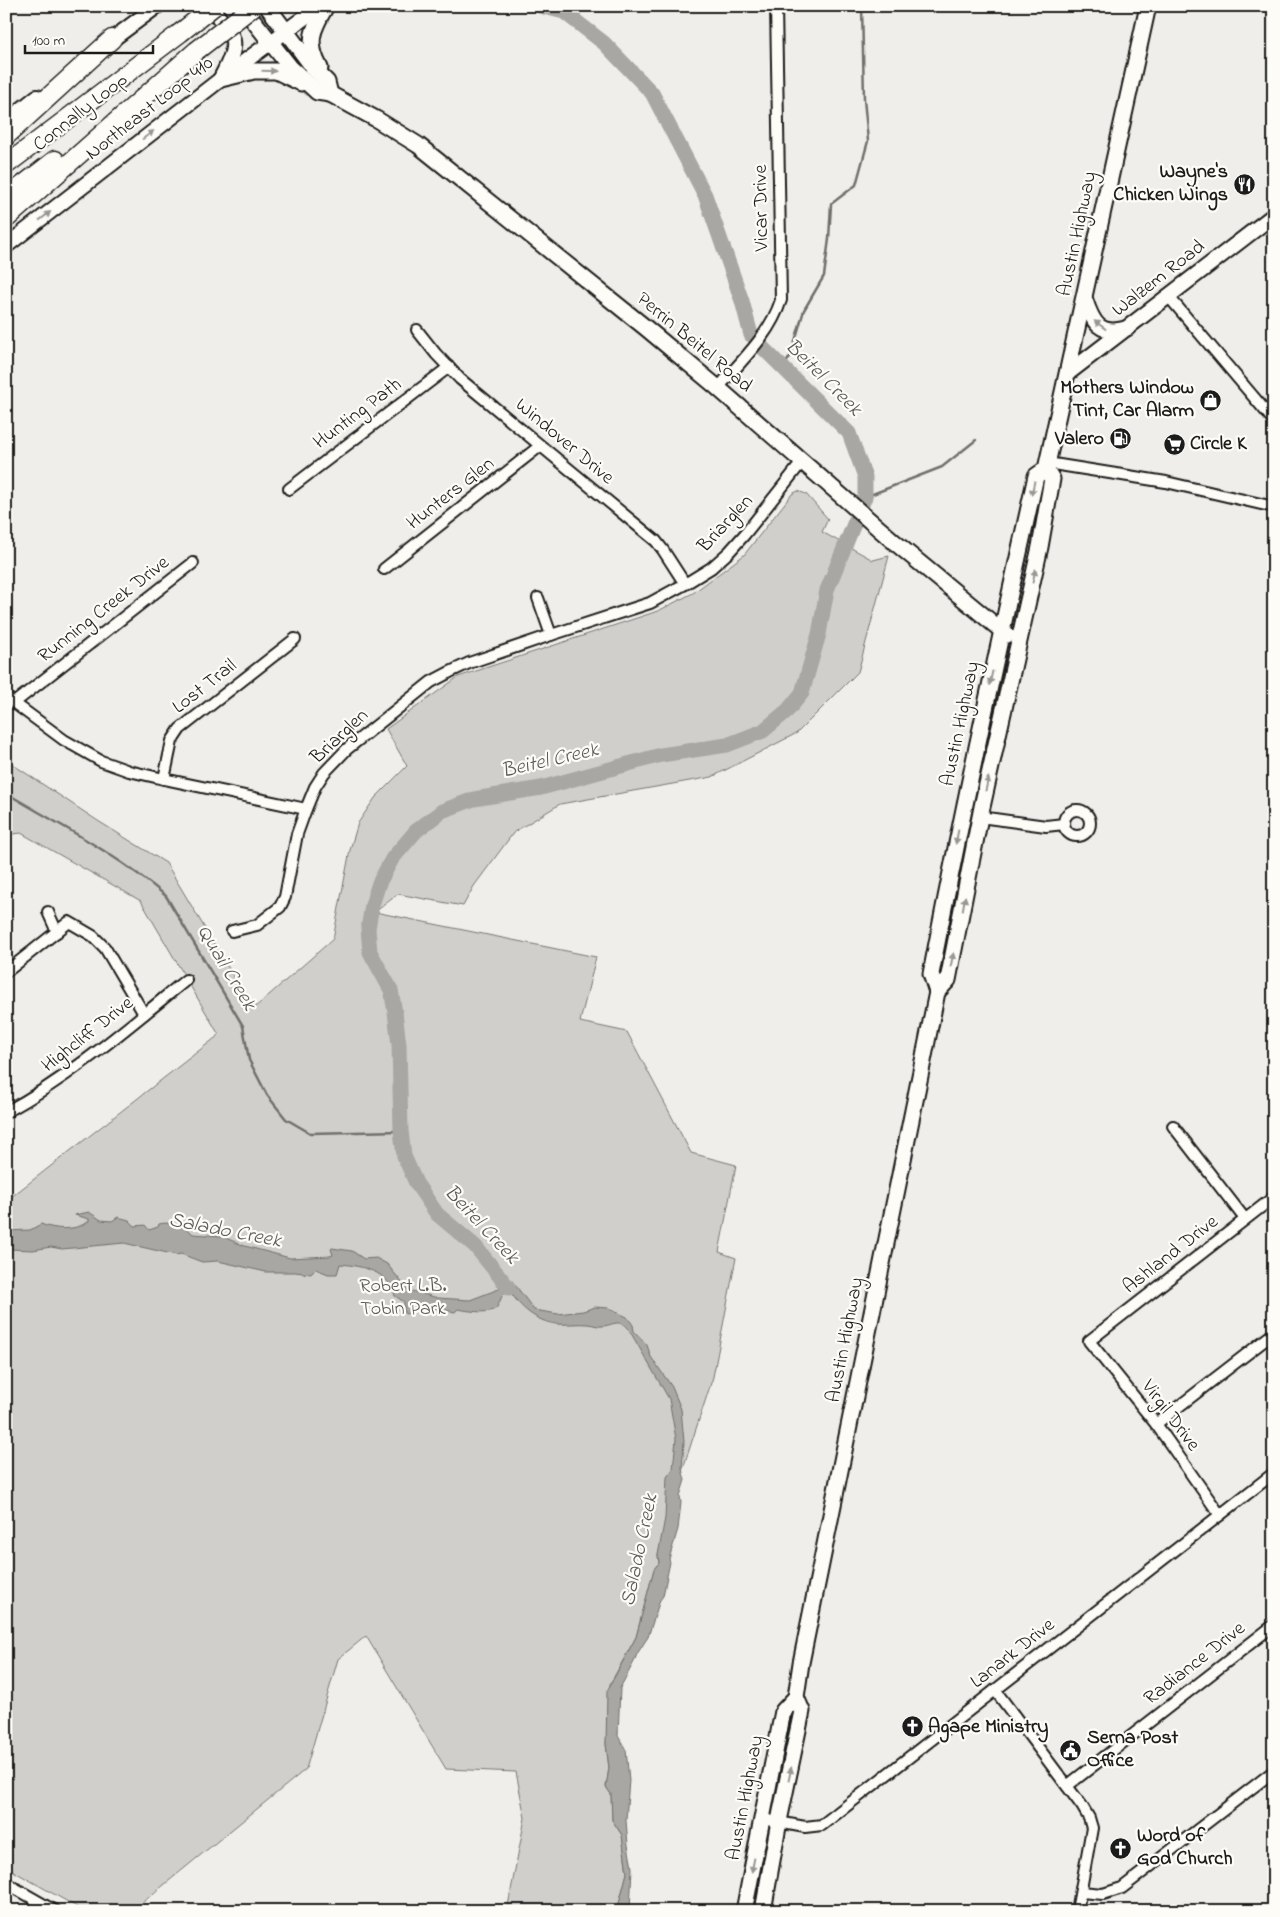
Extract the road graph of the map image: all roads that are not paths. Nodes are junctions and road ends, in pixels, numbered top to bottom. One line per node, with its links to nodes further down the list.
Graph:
1 (157, 6): 11 (main road)
2 (212, 6): 14 (main road); 18 (highway, Connally Loop, bridge)
3 (242, 6): 12 (main road, Perrin Beitel Road)
4 (254, 6): 13 (highway, Connally Loop, bridge)
5 (267, 6): 10 (main road, Perrin Beitel Road)
6 (320, 6): 10 (main road, Northeast Loop 410)
7 (326, 6): 15 (main road)
8 (776, 6): 29 (street, Vicar Drive)
9 (1148, 6): 24 (main road, Austin Highway)
10 (285, 31): 12 (main road, Northeast Loop 410); 15 (main road, Perrin Beitel Road)
11 (112, 40): 16 (main road); 17 (highway)
12 (270, 43): 14 (main road, Northeast Loop 410); 15 (main road, Perrin Beitel Road)
13 (196, 51): 19 (highway, Connally Loop); 21 (highway)
14 (221, 79): 15 (main road, one-way to 15); 22 (main road, Northeast Loop 410, one-way to 14)
15 (325, 89): 29 (main road, Perrin Beitel Road)
16 (6, 122)
17 (6, 136)
18 (6, 165)
19 (6, 198)
20 (1274, 215): 23 (main road, Walzem Road)
21 (6, 219)
22 (6, 246)
23 (1169, 297): 25 (main road, Walzem Road); 30 (street)
24 (1085, 299): 25 (main road, one-way to 24); 28 (main road, Austin Highway)
25 (1129, 327): 28 (main road, Walzem Road)
26 (417, 330): 27 (street, Windover Drive)
27 (449, 367): 31 (street, Windover Drive); 34 (street, Hunting Path)
28 (1067, 374): 33 (main road, Austin Highway)
29 (718, 388): 32 (main road, Perrin Beitel Road)
30 (1274, 421)
31 (540, 446): 37 (street, Hunters Glen); 39 (street, Windover Drive)
32 (802, 462): 39 (street, Briarglen); 41 (main road, Perrin Beitel Road)
33 (1047, 466): 35 (street); 38 (main road, Austin Highway, one-way to 38); 45 (main road, Austin Highway, one-way to 33)
34 (289, 489)
35 (1274, 507)
36 (193, 563): 46 (street, Running Creek Drive)
37 (384, 569)
38 (1013, 578): 41 (main road); 42 (main road, Austin Highway)
39 (685, 584): 43 (street, Briarglen)
40 (538, 598): 43 (street)
41 (972, 606): 42 (main road, Perrin Beitel Road)
42 (1001, 630): 45 (main road, Perrin Beitel Road); 56 (main road, Austin Highway, one-way to 56)
43 (551, 635): 48 (street, Briarglen)
44 (294, 639): 47 (street, Lost Trail)
45 (1018, 643): 49 (main road, Austin Highway, one-way to 45)
46 (10, 700): 47 (street)
47 (164, 779): 48 (street)
48 (306, 808): 52 (street, Briarglen)
49 (980, 817): 50 (street); 56 (main road, Austin Highway, one-way to 49)
50 (1064, 824)
51 (48, 912): 53 (street)
52 (232, 931)
53 (57, 932): 54 (street); 57 (street)
54 (6, 972)
55 (186, 980): 57 (street, Highcliff Drive)
56 (937, 992): 69 (main road, Austin Highway)
57 (144, 1014): 58 (street, Highcliff Drive)
58 (6, 1112)
59 (1173, 1126): 61 (street)
60 (1274, 1197): 61 (street, Ashland Drive)
61 (1245, 1219): 63 (street, Ashland Drive)
62 (1274, 1333): 64 (street)
63 (1090, 1341): 64 (street, Virgil Drive)
64 (1156, 1424): 66 (street, Virgil Drive)
65 (1274, 1473): 66 (street, Lanark Drive)
66 (1220, 1515): 68 (street, Lanark Drive)
67 (1274, 1625): 71 (street, Radiance Drive)
68 (995, 1690): 71 (street); 73 (street, Lanark Drive)
69 (796, 1697): 72 (main road, Austin Highway); 73 (main road, Austin Highway, one-way to 69)
70 (1274, 1771): 75 (street)
71 (1067, 1786): 75 (street)
72 (762, 1819): 73 (street, Lanark Drive); 77 (main road, Austin Highway, one-way to 77)
73 (779, 1822): 78 (main road, Austin Highway)
74 (6, 1883): 76 (street)
75 (1081, 1892): 79 (street)
76 (55, 1911)
77 (744, 1911)
78 (763, 1911)
79 (1078, 1911)

